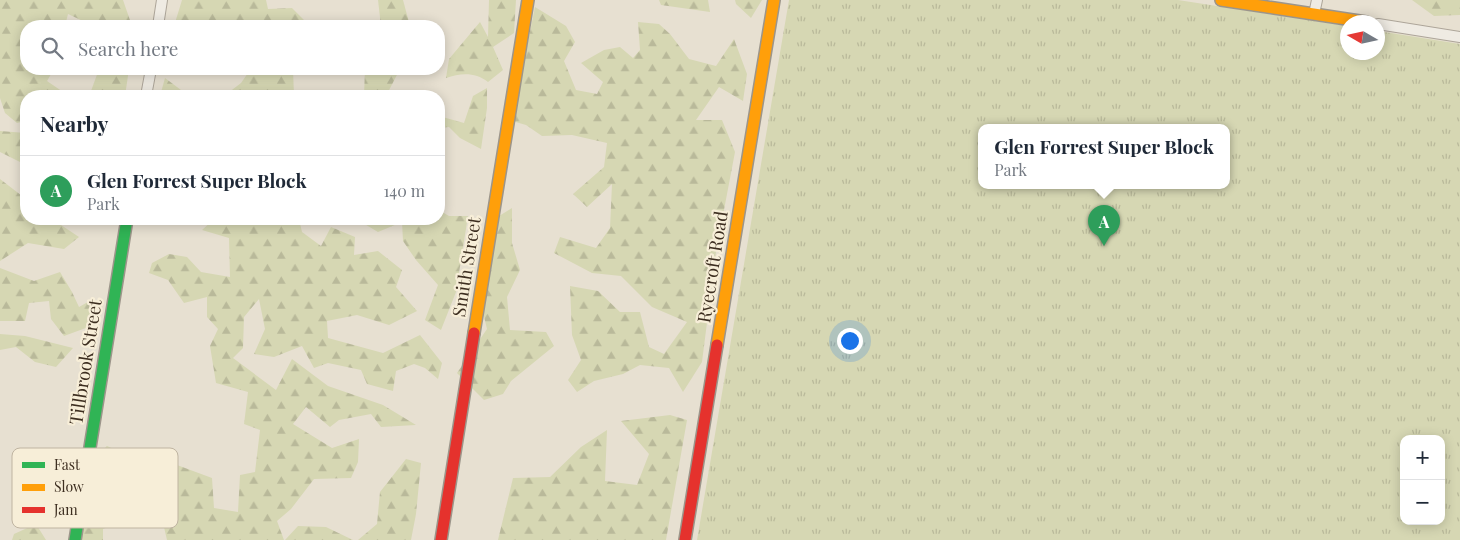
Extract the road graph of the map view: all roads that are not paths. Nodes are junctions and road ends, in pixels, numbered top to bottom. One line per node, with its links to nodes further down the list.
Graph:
1 (162, 0): 8 (street)
2 (528, 0): 15 (street, Smith Street)
3 (774, 0): 16 (street, Ryecroft Road)
4 (1221, 0): 6 (street)
5 (1317, 0): 6 (street)
6 (1314, 14): 7 (street)
7 (1340, 18)
8 (159, 20)
9 (1385, 25): 10 (street)
10 (1460, 37)
11 (150, 75): 12 (street)
12 (147, 90)
13 (126, 225): 14 (street, Tillbrook Street)
14 (90, 448)
15 (441, 540)
16 (685, 540)

